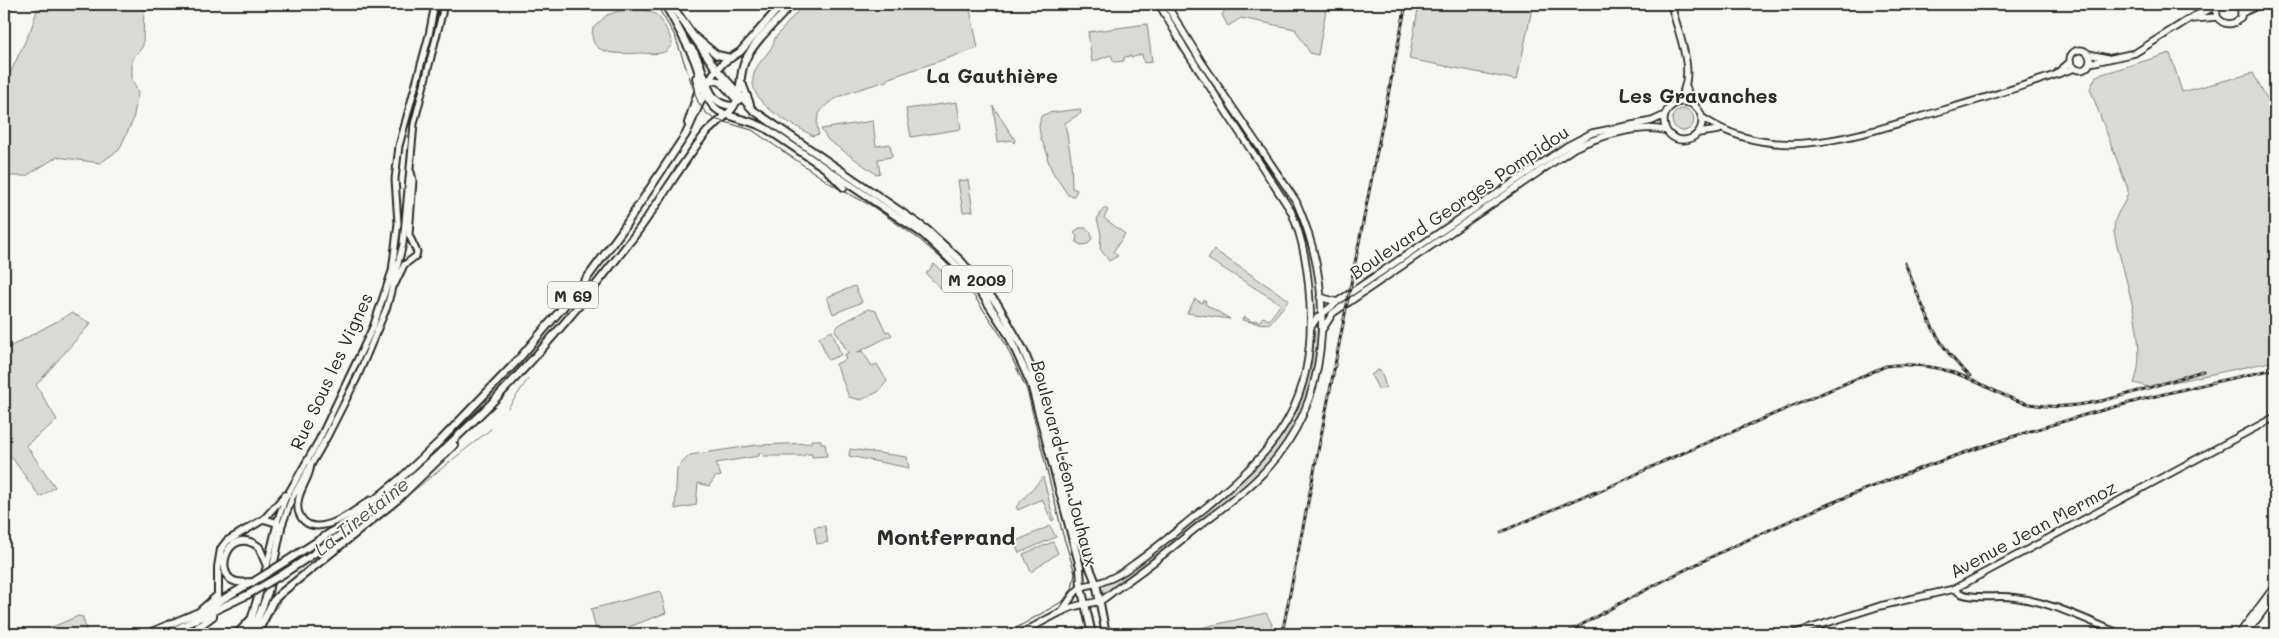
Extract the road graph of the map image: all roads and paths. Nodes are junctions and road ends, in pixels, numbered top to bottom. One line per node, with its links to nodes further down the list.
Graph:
1 (435, 4): 63 (street, Rue Sous les Vignes)
2 (441, 4): 15 (street, Rue Sous les Vignes)
3 (447, 4): 15 (street, Rue Sous les Vignes)
4 (665, 4): 19 (main road, M 2009)
5 (671, 4): 18 (main road, M 2009)
6 (782, 4): 21 (main road, M 69)
7 (792, 4): 30 (main road, M 69)
8 (1159, 4): 52 (main road)
9 (1166, 4): 50 (main road)
10 (1671, 4): 31 (main road)
11 (2241, 4): 14 (main road)
12 (2262, 4): 14 (main road)
13 (2216, 5): 16 (main road); 17 (main road)
14 (2242, 13): 16 (main road)
15 (442, 14): 45 (street, Rue Sous les Vignes)
16 (2217, 17): 17 (main road)
17 (2189, 20): 22 (main road)
18 (689, 33): 21 (main road); 27 (main road, M 2009)
19 (685, 41): 23 (main road, M 2009); 29 (main road)
20 (2089, 54): 22 (main road); 24 (main road); 25 (main road)
21 (731, 58): 27 (main road, M 69)
22 (2114, 58): 25 (main road)
23 (694, 59): 32 (main road, M 2009); 44 (main road)
24 (2070, 62): 26 (main road); 28 (main road)
25 (2090, 63): 26 (main road)
26 (2075, 68): 28 (main road)
27 (716, 70): 29 (main road, M 69); 33 (main road, M 2009)
28 (2050, 78): 41 (main road)
29 (708, 81): 32 (main road, M 69); 33 (main road); 33 (main road)
30 (741, 82): 33 (main road, M 69); 36 (main road)
31 (1685, 82): 34 (main road); 35 (main road)
32 (704, 90): 37 (main road, M 2009); 44 (main road, M 69)
33 (737, 100): 36 (main road, M 2009); 37 (main road, M 69); 39 (main road)
34 (1673, 104): 35 (main road); 38 (main road)
35 (1695, 106): 40 (main road)
36 (753, 110): 39 (main road, M 2009)
37 (727, 115): 47 (main road, Boulevard Léon Jouhaux / M 2009); 58 (main road, M 69)
38 (1665, 115): 42 (main road); 51 (main road, Boulevard Georges Pompidou)
39 (762, 117): 46 (main road, Boulevard Léon Jouhaux / M 2009)
40 (1702, 118): 41 (main road); 43 (main road)
41 (1724, 130): 43 (main road)
42 (1667, 131): 43 (main road); 53 (main road, Boulevard Georges Pompidou)
43 (1698, 133)
44 (686, 134): 64 (main road, M 69)
45 (409, 169): 49 (street, Rue Sous les Vignes); 49 (street)
46 (851, 176): 47 (street); 48 (main road, Boulevard Léon Jouhaux / M 2009)
47 (846, 186): 48 (street, Boulevard Léon Jouhaux); 60 (main road, Boulevard Léon Jouhaux / M 2009)
48 (876, 195): 59 (main road, Boulevard Léon Jouhaux / M 2009)
49 (393, 286): 61 (street, Rue Sous les Vignes)
50 (1320, 297): 51 (main road); 54 (main road)
51 (1337, 302): 54 (main road, Boulevard Georges Pompidou)
52 (1310, 306): 54 (main road); 55 (main road)
53 (1333, 313): 54 (main road); 56 (main road, Boulevard Georges Pompidou)
54 (1322, 314): 55 (main road, Boulevard Georges Pompidou); 56 (main road)
55 (1311, 327): 68 (main road)
56 (1322, 330): 74 (main road)
57 (2275, 417): 72 (main road, Avenue Jean Mermoz)
58 (468, 427): 75 (main road, M 69, bridge); 85 (main road)
59 (1054, 448): 60 (main road); 62 (main road, Boulevard Léon Jouhaux / M 2009)
60 (1049, 456): 62 (main road); 71 (main road, Boulevard Léon Jouhaux / M 2009)
61 (313, 460): 64 (street); 66 (street, Rue Sous les Vignes)
62 (1058, 464): 68 (main road, Boulevard Léon Jouhaux / M 2009)
63 (289, 491): 65 (street); 66 (street, Rue Sous les Vignes)
64 (383, 492): 69 (main road, M 69, bridge)
65 (264, 519): 66 (main road); 77 (main road)
66 (279, 525): 67 (street, Rue Sous les Vignes); 79 (main road, Rue Sous les Vignes)
67 (267, 566): 69 (main road); 79 (main road, Rue Sous les Vignes)
68 (1095, 580): 71 (main road, Boulevard Léon Jouhaux); 74 (main road, M 2009)
69 (253, 582): 77 (main road, M 69)
70 (2275, 586): 91 (main road)
71 (1082, 587): 76 (main road, Boulevard Léon Jouhaux / M 2009); 78 (main road, Boulevard Léon Jouhaux)
72 (1954, 589): 89 (main road, Avenue Jean Mermoz); 90 (street)
73 (2275, 595): 92 (main road)
74 (1101, 600): 76 (main road); 88 (main road, M 2009)
75 (227, 606): 82 (main road, M 69); 83 (main road)
76 (1086, 606): 78 (main road, Boulevard Léon Jouhaux); 87 (main road, M 2009)
77 (200, 610): 81 (main road, M 69)
78 (1057, 614): 86 (main road, Boulevard Léon Jouhaux)
79 (254, 620): 80 (main road); 84 (main road)
80 (250, 632)
81 (147, 634)
82 (166, 634)
83 (196, 634)
84 (237, 634)
85 (257, 634)
86 (1020, 634)
87 (1092, 634)
88 (1106, 634)
89 (1792, 634)
90 (2121, 634)
91 (2240, 634)
92 (2246, 634)

